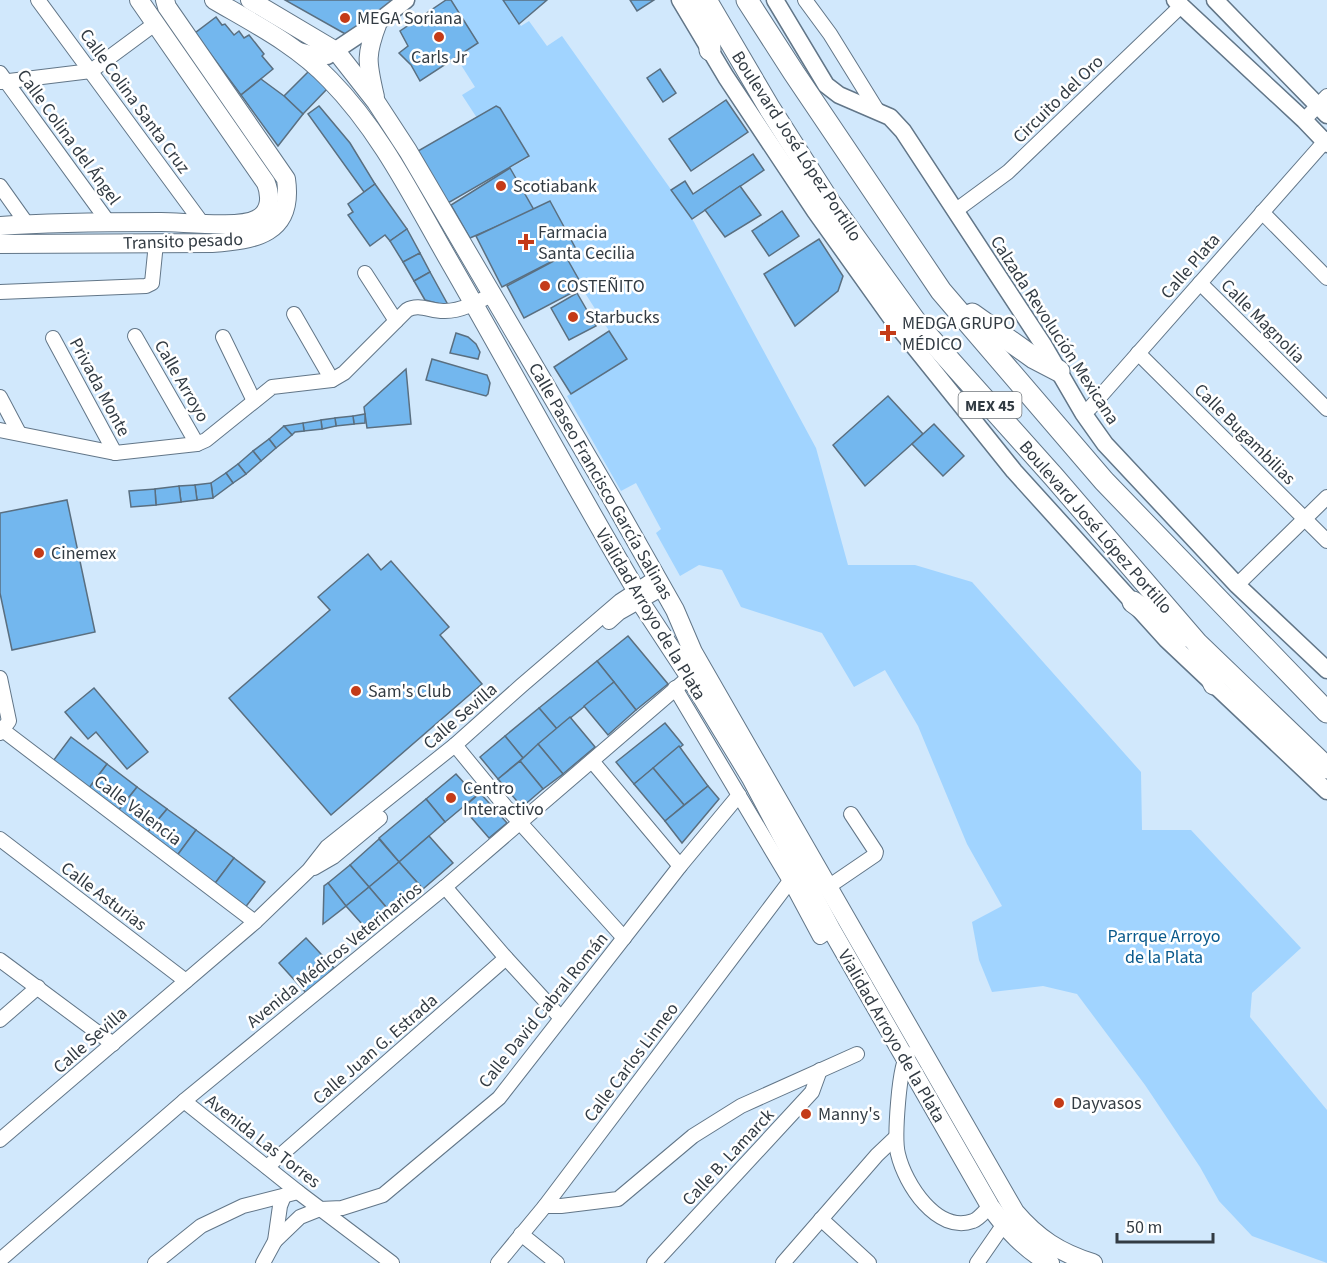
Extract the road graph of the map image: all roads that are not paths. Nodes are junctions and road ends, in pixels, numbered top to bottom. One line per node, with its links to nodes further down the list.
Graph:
1 (38, 0): 20 (street, Calle Colina Santa Cruz)
2 (139, 0): 16 (main road, Transito pesado)
3 (214, 0): 18 (main road, Vialidad Arroyo de la Plata)
4 (250, 0): 19 (main road)
5 (406, 0): 15 (street)
6 (680, 0): 17 (street)
7 (694, 0): 17 (main road)
8 (706, 0): 66 (main road, Boulevard José López Portillo / MEX 45)
9 (775, 0): 24 (street, Calzada Revolución Mexicana)
10 (805, 0): 24 (street)
11 (1215, 0): 23 (street)
12 (748, 1): 39 (main road, Boulevard José López Portillo / MEX 45)
13 (167, 2): 34 (main road, Transito pesado)
14 (1178, 3): 25 (street); 28 (street, Circuito del Oro)
15 (378, 22): 19 (street); 22 (main road)
16 (156, 23): 20 (street); 31 (main road, Transito pesado)
17 (710, 50): 65 (street)
18 (299, 51): 19 (street); 42 (main road, Vialidad Arroyo de la Plata)
19 (336, 51): 22 (main road, Calle Paseo Francisco García Salinas)
20 (91, 71): 21 (street); 31 (street, Calle Colina Santa Cruz)
21 (2, 79): 30 (street, Calle Colina del Ángel)
22 (376, 102): 41 (main road, Calle Paseo Francisco García Salinas)
23 (1324, 106): 25 (street)
24 (877, 111): 28 (street, Calzada Revolución Mexicana)
25 (1304, 120): 26 (street)
26 (1326, 142): 29 (street, Calle Plata)
27 (0, 186): 32 (street)
28 (955, 211): 49 (street, Calzada Revolución Mexicana)
29 (1262, 212): 37 (street); 38 (street, Calle Plata)
30 (109, 223): 31 (main road, Transito pesado); 32 (main road, Transito pesado)
31 (202, 223)
32 (27, 224): 33 (main road, Transito pesado)
33 (0, 226)
34 (156, 243): 35 (main road, Transito pesado); 40 (street)
35 (0, 244)
36 (364, 273): 44 (street)
37 (1327, 278)
38 (1200, 283): 48 (street, Calle Plata); 53 (street, Calle Magnolia)
39 (941, 291): 49 (main road); 71 (main road, Boulevard José López Portillo / MEX 45)
40 (0, 292)
41 (491, 295): 42 (street); 62 (main road, Calle Paseo Francisco García Salinas)
42 (474, 304): 44 (street); 64 (main road, Vialidad Arroyo de la Plata)
43 (294, 314): 50 (street)
44 (396, 321): 50 (street)
45 (135, 336): 57 (street, Calle Arroyo)
46 (223, 337): 52 (street)
47 (53, 338): 58 (street, Privada Monte)
48 (1138, 353): 54 (street, Calle Plata); 60 (street, Calle Bugambilias)
49 (1059, 371): 54 (street, Calzada Revolución Mexicana)
50 (332, 380): 52 (street)
51 (0, 397): 56 (street)
52 (254, 401): 57 (street)
53 (1327, 409)
54 (1083, 413): 63 (street, Calzada Revolución Mexicana)
55 (0, 430): 56 (street)
56 (19, 433): 58 (street)
57 (196, 444): 58 (street)
58 (115, 453)
59 (1327, 497): 60 (street)
60 (1305, 519): 61 (street, Calle Bugambilias); 63 (street)
61 (1327, 541)
62 (660, 583): 64 (street, Calle Sevilla); 68 (main road, Calle Paseo Francisco García Salinas)
63 (1237, 585): 67 (street, Calzada Revolución Mexicana)
64 (638, 596): 68 (main road, Vialidad Arroyo de la Plata); 73 (street, Calle Sevilla)
65 (1132, 602): 66 (main road); 70 (street)
66 (1195, 641): 70 (main road); 75 (main road, Boulevard José López Portillo / MEX 45)
67 (1327, 670)
68 (689, 677): 74 (street, Avenida Médicos Veterinarios); 77 (street); 84 (main road, Calle Paseo Francisco García Salinas); 86 (main road, Vialidad Arroyo de la Plata)
69 (0, 678): 72 (street)
70 (1214, 684): 76 (street)
71 (1327, 712)
72 (1, 730): 85 (street, Calle Valencia)
73 (457, 748): 79 (street); 85 (street, Calle Sevilla)
74 (592, 761): 79 (street, Avenida Médicos Veterinarios); 81 (street)
75 (1327, 768)
76 (1327, 791)
77 (739, 795): 81 (street, Calle David Cabral Román); 82 (street)
78 (851, 814): 84 (street)
79 (520, 823): 83 (street, Avenida Médicos Veterinarios); 87 (street)
80 (0, 839): 90 (street, Calle Asturias)
81 (680, 866): 87 (street, Calle David Cabral Román)
82 (790, 881): 86 (street); 104 (street, Calle Carlos Linneo)
83 (445, 887): 88 (street); 98 (street, Avenida Médicos Veterinarios)
84 (828, 887): 95 (main road, Calle Paseo Francisco García Salinas)
85 (255, 922): 90 (street, Calle Sevilla)
86 (831, 929): 95 (main road, Vialidad Arroyo de la Plata)
87 (624, 938): 92 (street, Calle David Cabral Román)
88 (506, 958): 92 (street); 101 (street, Calle Juan G. Estrada)
89 (0, 960): 91 (street)
90 (186, 981): 94 (street, Calle Sevilla)
91 (38, 987): 93 (street); 94 (street)
92 (560, 1017): 106 (street, Calle David Cabral Román)
93 (0, 1020)
94 (112, 1044): 100 (street, Calle Sevilla)
95 (912, 1051): 99 (street); 105 (main road, Vialidad Arroyo de la Plata); 123 (main road, Calle Paseo Francisco García Salinas)
96 (857, 1054): 97 (street)
97 (820, 1070): 104 (street); 111 (street, Calle B. Lamarck)
98 (184, 1101): 101 (street, Avenida Las Torres); 112 (street, Avenida Médicos Veterinarios)
99 (896, 1137): 105 (street); 107 (street)
100 (0, 1140)
101 (267, 1167): 102 (street, Avenida Las Torres)
102 (298, 1192): 103 (street); 106 (street, Avenida Las Torres)
103 (284, 1196): 110 (street); 113 (street)
104 (545, 1206): 109 (street, Calle Carlos Linneo)
105 (990, 1206): 108 (main road, Vialidad Arroyo de la Plata)
106 (320, 1209): 110 (street); 115 (street, Avenida Las Torres)
107 (821, 1219): 119 (street); 120 (street)
108 (1005, 1224): 121 (street); 122 (main road, Vialidad Arroyo de la Plata)
109 (521, 1234): 116 (street, Calle Carlos Linneo); 117 (street)
110 (275, 1241): 114 (street)
111 (668, 1257): 118 (street, Calle B. Lamarck)
112 (0, 1260)
113 (154, 1263)
114 (263, 1263)
115 (392, 1263)
116 (498, 1263)
117 (557, 1263)
118 (654, 1263)
119 (783, 1263)
120 (869, 1263)
121 (977, 1263)
122 (1050, 1263)
123 (1093, 1263)

